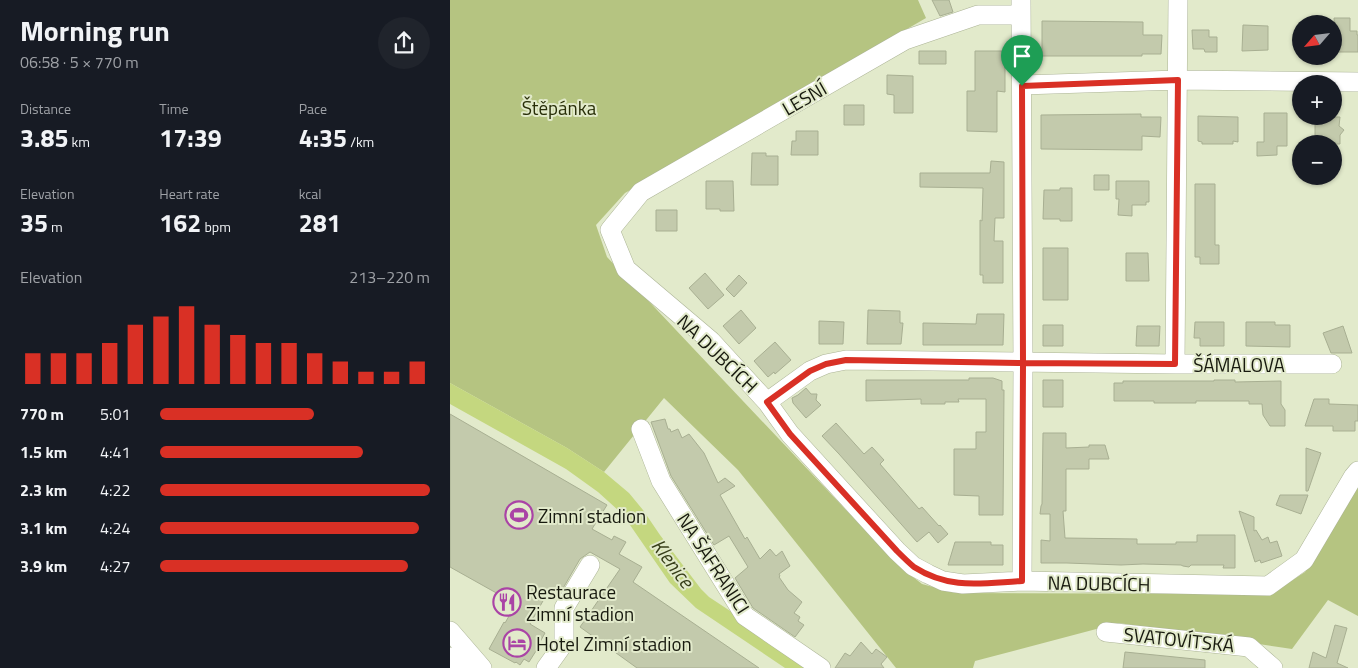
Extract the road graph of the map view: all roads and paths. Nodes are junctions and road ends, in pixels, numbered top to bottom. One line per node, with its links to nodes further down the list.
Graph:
1 (1178, 0): 3 (street)
2 (1021, 7): 5 (street); 6 (street, LESNÍ)
3 (1178, 80): 4 (street); 5 (street); 8 (street)
4 (1358, 82)
5 (1022, 86): 7 (street)
6 (610, 230): 10 (street, NA DUBCÍCH)
7 (1023, 363): 8 (street, ŠÁMALOVA); 10 (street, ŠÁMALOVA); 14 (street)
8 (1175, 364): 9 (street, ŠÁMALOVA)
9 (1332, 364)
10 (767, 402): 14 (street, NA DUBCÍCH)
11 (641, 429): 21 (street, NA ŠAFRANICI)
12 (1358, 472): 14 (street, NA DUBCÍCH)
13 (590, 565): 20 (street)
14 (1022, 581)
15 (450, 631): 19 (street)
16 (1106, 632): 22 (street, SVATOVÍTSKÁ)
17 (450, 657): 18 (street)
18 (463, 668)
19 (482, 668)
20 (546, 668)
21 (821, 668)
22 (1273, 668)

